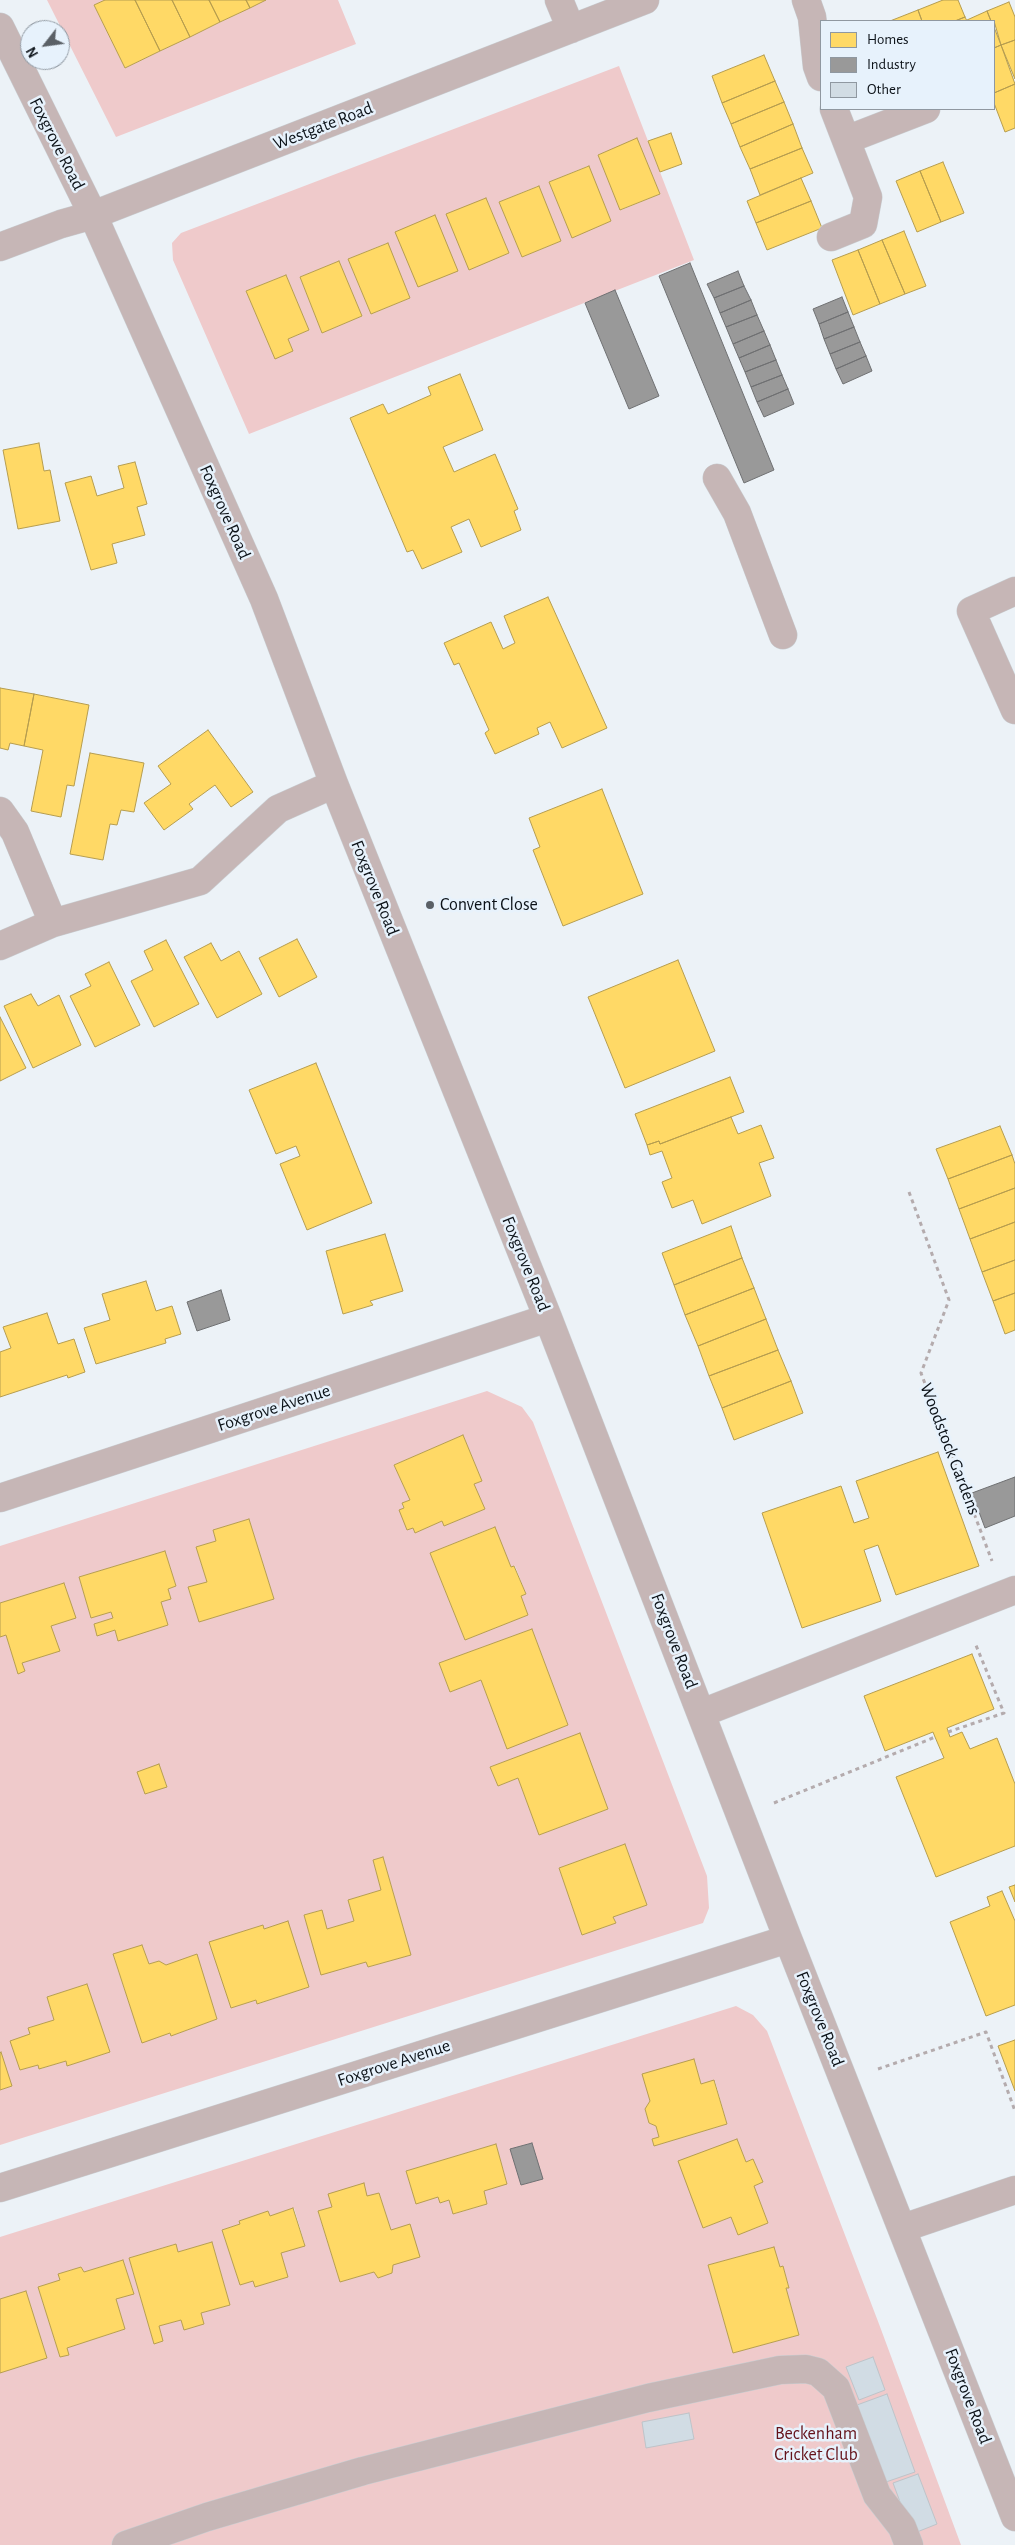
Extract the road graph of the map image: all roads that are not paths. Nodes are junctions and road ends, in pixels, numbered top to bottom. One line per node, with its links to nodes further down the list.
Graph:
1 (559, 0): 5 (street)
2 (645, 0): 5 (street, Westgate Road)
3 (806, 0): 6 (street)
4 (0, 27): 10 (street, Foxgrove Road)
5 (571, 29): 10 (street, Westgate Road)
6 (820, 74)
7 (834, 110): 9 (street)
8 (923, 110): 9 (street)
9 (846, 140): 11 (street)
10 (93, 215): 12 (street, Westgate Road); 17 (street, Foxgrove Road)
11 (831, 237)
12 (0, 247)
13 (717, 478): 15 (street)
14 (1015, 591): 16 (street)
15 (783, 635)
16 (1015, 710)
17 (334, 784): 19 (street); 21 (street, Foxgrove Road)
18 (7, 821): 19 (street)
19 (53, 923): 20 (street)
20 (0, 946)
21 (548, 1318): 22 (street, Foxgrove Avenue); 24 (street, Foxgrove Road)
22 (0, 1498)
23 (1010, 1592): 24 (street)
24 (702, 1713): 25 (street, Foxgrove Road)
25 (788, 1940): 26 (street, Foxgrove Avenue); 28 (street, Foxgrove Road)
26 (0, 2188)
27 (1015, 2190): 28 (street)
28 (903, 2228): 29 (street, Foxgrove Road)
29 (1015, 2517)
30 (126, 2545): 31 (street)
31 (909, 2545)

